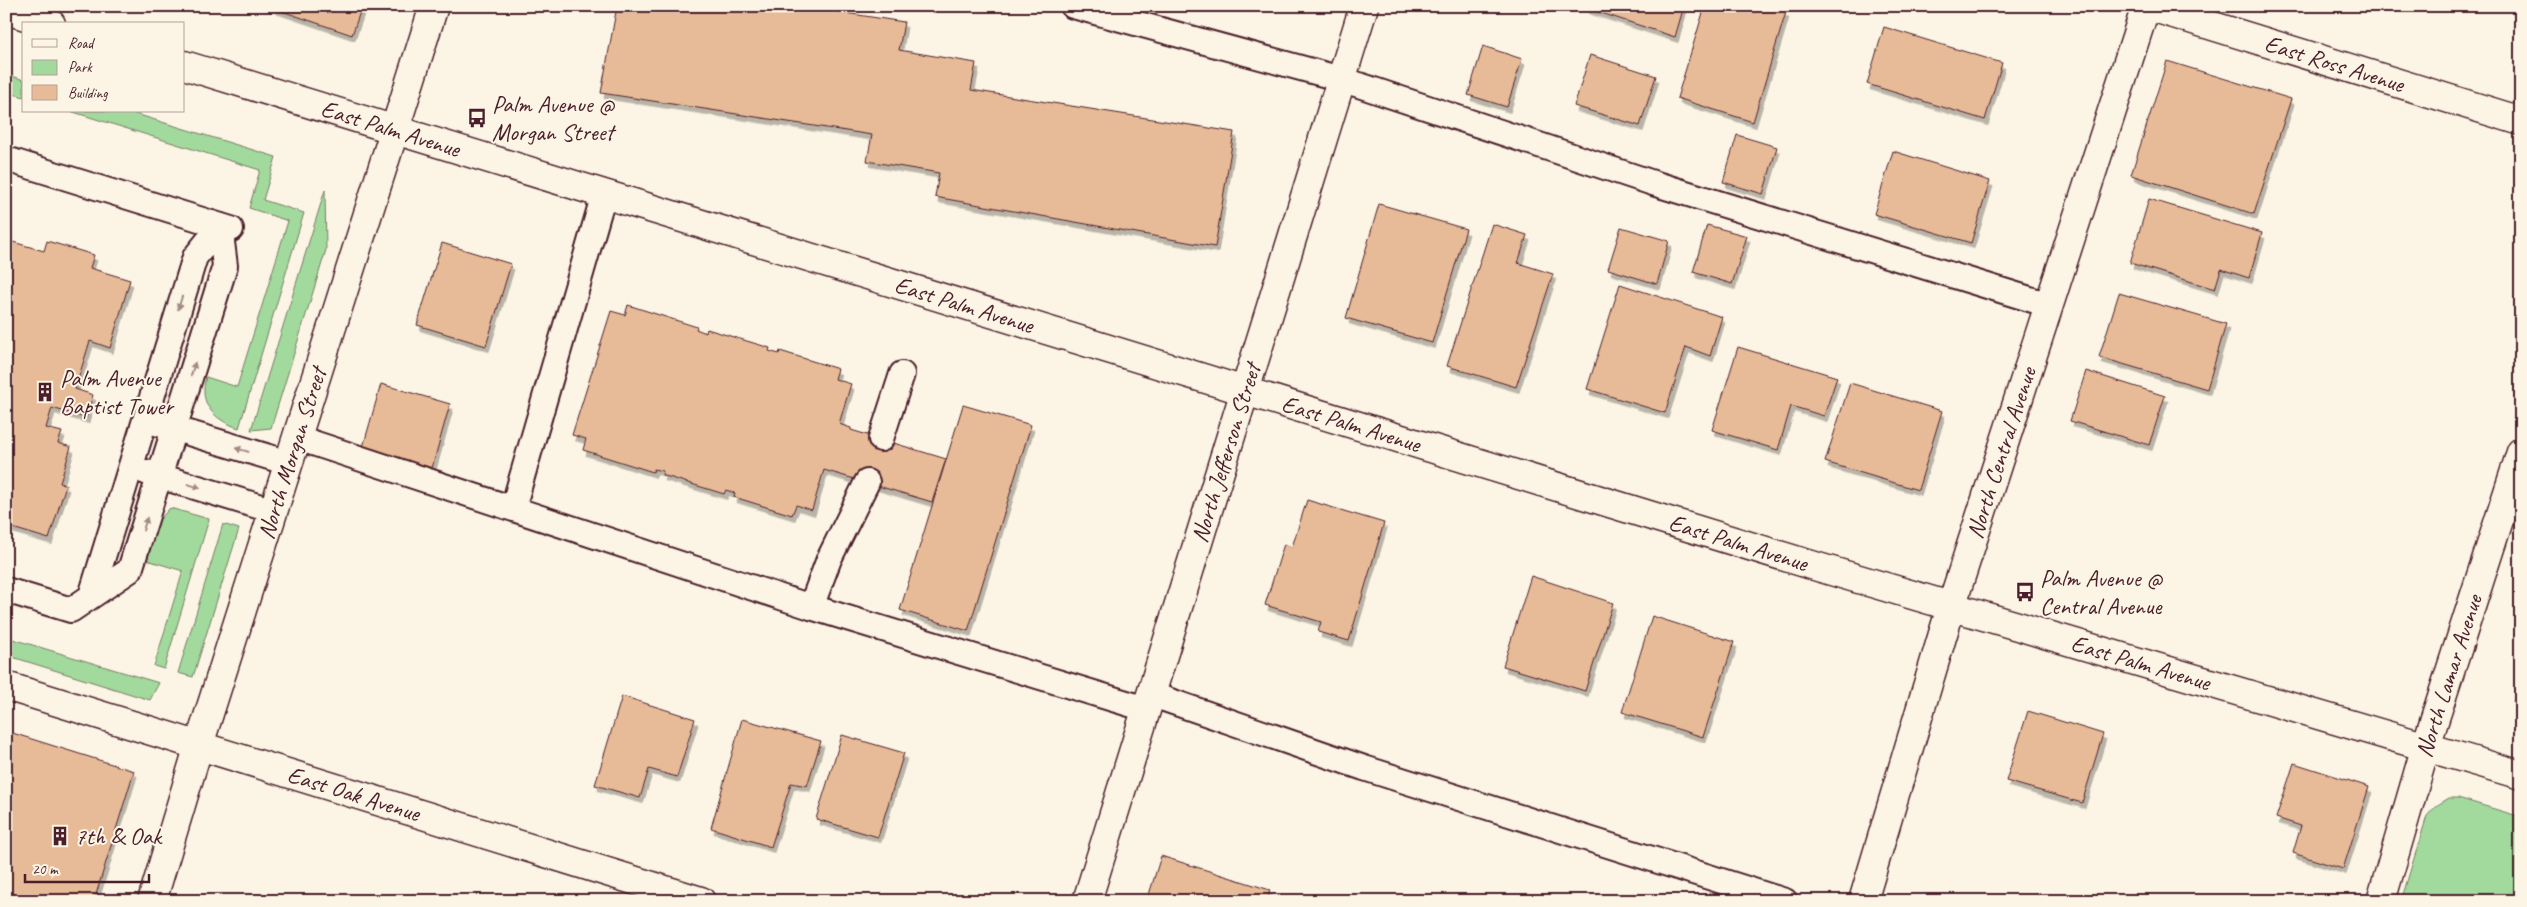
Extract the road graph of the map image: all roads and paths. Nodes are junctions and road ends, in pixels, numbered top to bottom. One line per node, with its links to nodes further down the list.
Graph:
1 (434, 6): 10 (street, North Morgan Street)
2 (1073, 6): 8 (lane)
3 (1364, 6): 8 (street, North Jefferson Street)
4 (2147, 6): 9 (street, East Ross Avenue); 14 (street, North Central Avenue)
5 (6, 10): 6 (street)
6 (45, 22)
7 (185, 65): 10 (street, East Palm Avenue)
8 (1341, 79): 14 (lane); 16 (street, North Jefferson Street)
9 (2521, 121)
10 (396, 130): 12 (street, East Palm Avenue); 20 (street, North Morgan Street)
11 (6, 159): 13 (lane)
12 (604, 194): 16 (street, East Palm Avenue); 25 (lane)
13 (226, 228): 17 (lane, one-way to 17); 18 (lane, one-way to 13)
14 (2049, 305): 30 (street, North Central Avenue)
15 (902, 374): 19 (lane)
16 (1245, 390): 30 (street, East Palm Avenue); 32 (street, North Jefferson Street)
17 (145, 420): 18 (lane); 22 (lane)
18 (174, 429): 20 (lane, one-way to 18); 23 (lane)
19 (882, 439)
20 (293, 451): 25 (lane); 26 (street, North Morgan Street)
21 (2521, 452): 34 (street, North Lamar Avenue)
22 (130, 467): 23 (lane); 28 (lane)
23 (160, 476): 26 (lane, one-way to 26); 28 (lane, one-way to 23)
24 (867, 482): 29 (lane)
25 (513, 508): 29 (lane)
26 (274, 512): 33 (street, North Morgan Street)
27 (6, 590): 28 (lane)
28 (91, 596)
29 (811, 606): 32 (lane)
30 (1951, 607): 34 (street, East Palm Avenue); 40 (street, North Central Avenue)
31 (6, 686): 33 (street, East Oak Avenue)
32 (1148, 702): 38 (street, North Jefferson Street); 39 (lane)
33 (198, 745): 36 (street, North Morgan Street); 37 (street, East Oak Avenue)
34 (2426, 746): 35 (street, East Palm Avenue); 41 (street, North Lamar Avenue)
35 (2521, 775)
36 (152, 901)
37 (701, 901)
38 (1087, 901)
39 (1785, 901)
40 (1863, 901)
41 (2381, 901)

